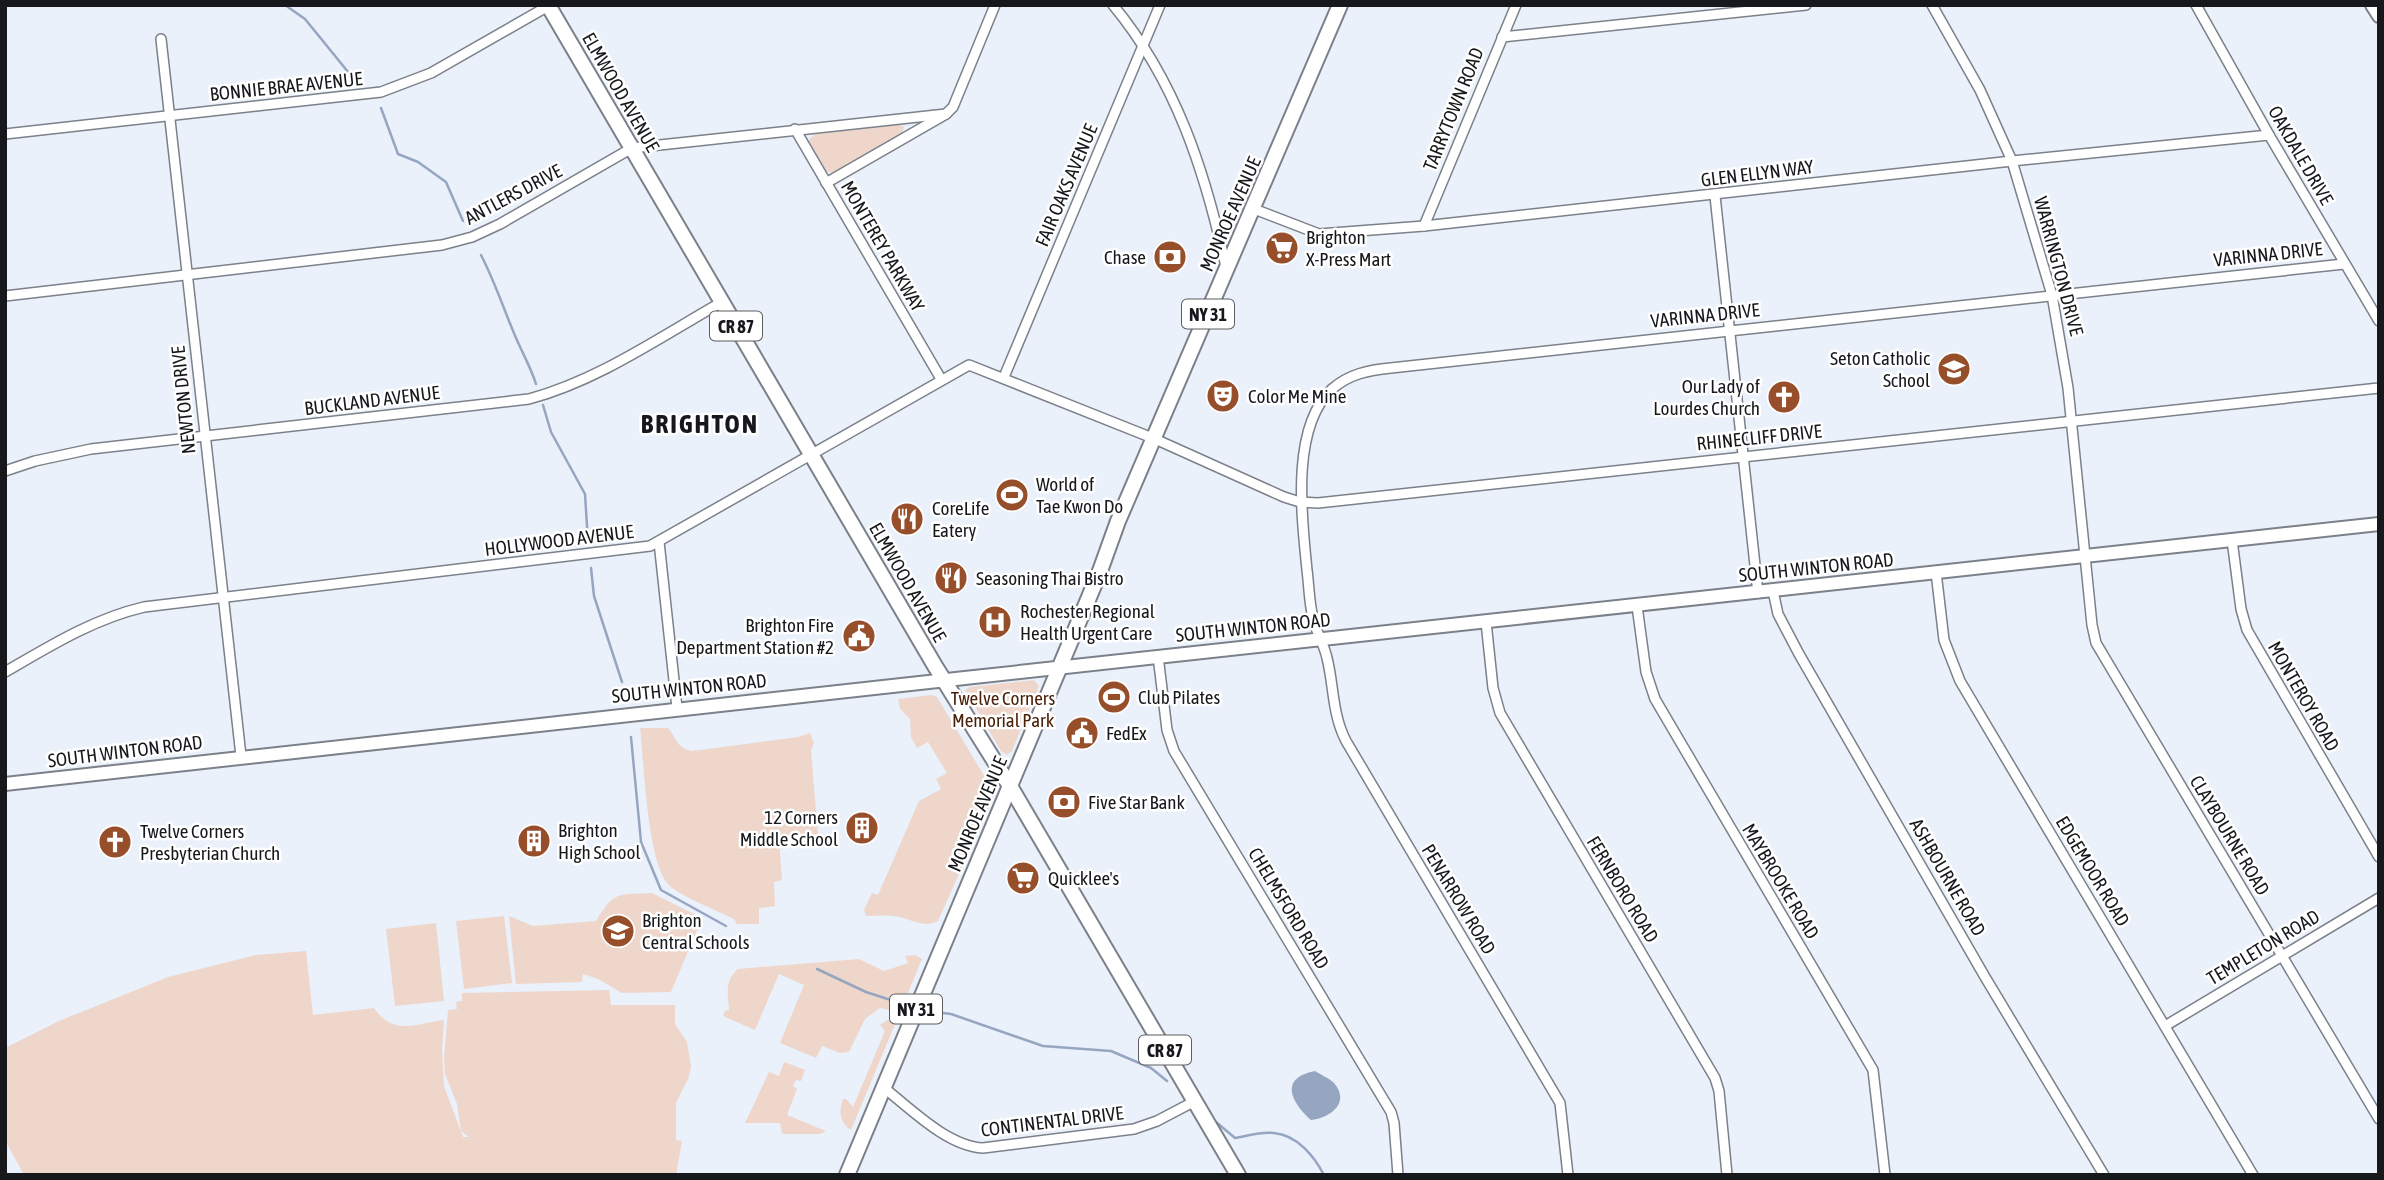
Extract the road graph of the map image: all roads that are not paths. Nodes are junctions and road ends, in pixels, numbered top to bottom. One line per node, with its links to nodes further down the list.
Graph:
1 (549, 5): 17 (street, BONNIE BRAE AVENUE); 21 (main road, ELMWOOD AVENUE / CR 87)
2 (995, 5): 16 (street)
3 (1113, 5): 15 (street)
4 (1160, 5): 15 (street, FAIR OAKS AVENUE)
5 (1339, 5): 25 (main road, MONROE AVENUE / NY 31)
6 (1516, 5): 13 (street, TARRYTOWN ROAD)
7 (1806, 5): 11 (street)
8 (1932, 5): 22 (street, WARRINGTON DRIVE)
9 (2196, 5): 20 (street, OAKDALE DRIVE)
10 (2372, 5): 12 (main road)
11 (1753, 8): 13 (street)
12 (2379, 16)
13 (1502, 37): 26 (street, TARRYTOWN ROAD)
14 (161, 39): 17 (street, NEWTON DRIVE)
15 (1143, 46): 28 (street); 35 (street, FAIR OAKS AVENUE)
16 (946, 114): 18 (street, ANTLERS DRIVE); 23 (street)
17 (170, 116): 19 (street, BONNIE BRAE AVENUE); 29 (street, NEWTON DRIVE)
18 (795, 129): 21 (street, ANTLERS DRIVE); 23 (street, MONTEREY PARKWAY)
19 (5, 134)
20 (2269, 135): 22 (street, GLEN ELLYN WAY); 27 (street, OAKDALE DRIVE)
21 (632, 148): 29 (street, ANTLERS DRIVE); 32 (main road, ELMWOOD AVENUE / CR 87)
22 (2012, 161): 24 (street, GLEN ELLYN WAY); 30 (street, WARRINGTON DRIVE)
23 (826, 183): 36 (street, MONTEREY PARKWAY)
24 (1714, 196): 26 (street, GLEN ELLYN WAY); 34 (street)
25 (1254, 209): 26 (street, GLEN ELLYN WAY); 28 (main road, MONROE AVENUE / NY 31)
26 (1424, 226)
27 (2344, 264): 30 (street, VARINNA DRIVE); 33 (street, OAKDALE DRIVE)
28 (1227, 268): 40 (main road, MONROE AVENUE / NY 31)
29 (187, 276): 31 (street, ANTLERS DRIVE); 39 (street, NEWTON DRIVE)
30 (2052, 295): 34 (street, VARINNA DRIVE); 38 (street, WARRINGTON DRIVE)
31 (5, 296)
32 (722, 302): 39 (street, BUCKLAND AVENUE); 41 (main road, ELMWOOD AVENUE / CR 87)
33 (2379, 321)
34 (1729, 329): 42 (street); 44 (street, VARINNA DRIVE)
35 (1004, 377): 36 (street, HOLLYWOOD AVENUE); 40 (street, HOLLYWOOD AVENUE)
36 (941, 379): 41 (street, HOLLYWOOD AVENUE)
37 (2379, 388): 38 (street, RHINECLIFF DRIVE)
38 (2071, 421): 42 (street, RHINECLIFF DRIVE); 48 (street, WARRINGTON DRIVE)
39 (205, 437): 43 (street, BUCKLAND AVENUE); 52 (street, NEWTON DRIVE)
40 (1155, 439): 44 (street, RHINECLIFF DRIVE); 57 (main road, MONROE AVENUE / NY 31)
41 (812, 454): 47 (street, HOLLYWOOD AVENUE); 59 (main road, ELMWOOD AVENUE / CR 87)
42 (1743, 456): 44 (street, RHINECLIFF DRIVE); 51 (street)
43 (5, 471)
44 (1300, 502): 55 (street, VARINNA DRIVE)
45 (2379, 524): 46 (main road, SOUTH WINTON ROAD)
46 (2232, 540): 48 (main road, SOUTH WINTON ROAD); 64 (street, MONTEROY ROAD)
47 (659, 542): 52 (street, HOLLYWOOD AVENUE); 60 (street)
48 (2086, 556): 49 (main road, SOUTH WINTON ROAD); 66 (street, CLAYBOURNE ROAD)
49 (1936, 572): 50 (main road, SOUTH WINTON ROAD); 67 (street, EDGEMOOR ROAD)
50 (1773, 591): 51 (main road, SOUTH WINTON ROAD); 78 (street, ASHBOURNE ROAD)
51 (1758, 593): 53 (main road, SOUTH WINTON ROAD)
52 (223, 597): 58 (street, HOLLYWOOD AVENUE); 61 (street, NEWTON DRIVE)
53 (1637, 607): 54 (main road, SOUTH WINTON ROAD); 77 (street, MAYBROOKE ROAD)
54 (1486, 622): 55 (main road, SOUTH WINTON ROAD); 76 (street, FERNBORO ROAD)
55 (1320, 640): 56 (main road, SOUTH WINTON ROAD); 75 (street, PENARROW ROAD)
56 (1158, 656): 57 (main road, SOUTH WINTON ROAD); 71 (street, CHELMSFORD ROAD)
57 (1059, 667): 59 (main road, SOUTH WINTON ROAD); 63 (main road, MONROE AVENUE / NY 31)
58 (5, 672)
59 (944, 680): 60 (main road, SOUTH WINTON ROAD); 63 (main road, ELMWOOD AVENUE / CR 87)
60 (677, 708): 61 (main road, SOUTH WINTON ROAD)
61 (241, 757): 62 (main road, SOUTH WINTON ROAD)
62 (5, 784)
63 (1010, 786): 68 (main road, MONROE AVENUE / NY 31); 69 (main road, ELMWOOD AVENUE / CR 87)
64 (2379, 857)
65 (2379, 898): 66 (street, TEMPLETON ROAD)
66 (2282, 956): 67 (street, TEMPLETON ROAD); 70 (street, CLAYBOURNE ROAD)
67 (2165, 1026): 79 (street, EDGEMOOR ROAD)
68 (883, 1087): 69 (street, CONTINENTAL DRIVE); 72 (main road, MONROE AVENUE / NY 31)
69 (1195, 1101): 73 (main road, ELMWOOD AVENUE / CR 87)
70 (2379, 1119)
71 (1397, 1174): 74 (street)
72 (846, 1175)
73 (1238, 1175)
74 (1386, 1175)
75 (1568, 1175)
76 (1727, 1175)
77 (1885, 1175)
78 (2104, 1175)
79 (2253, 1175)

